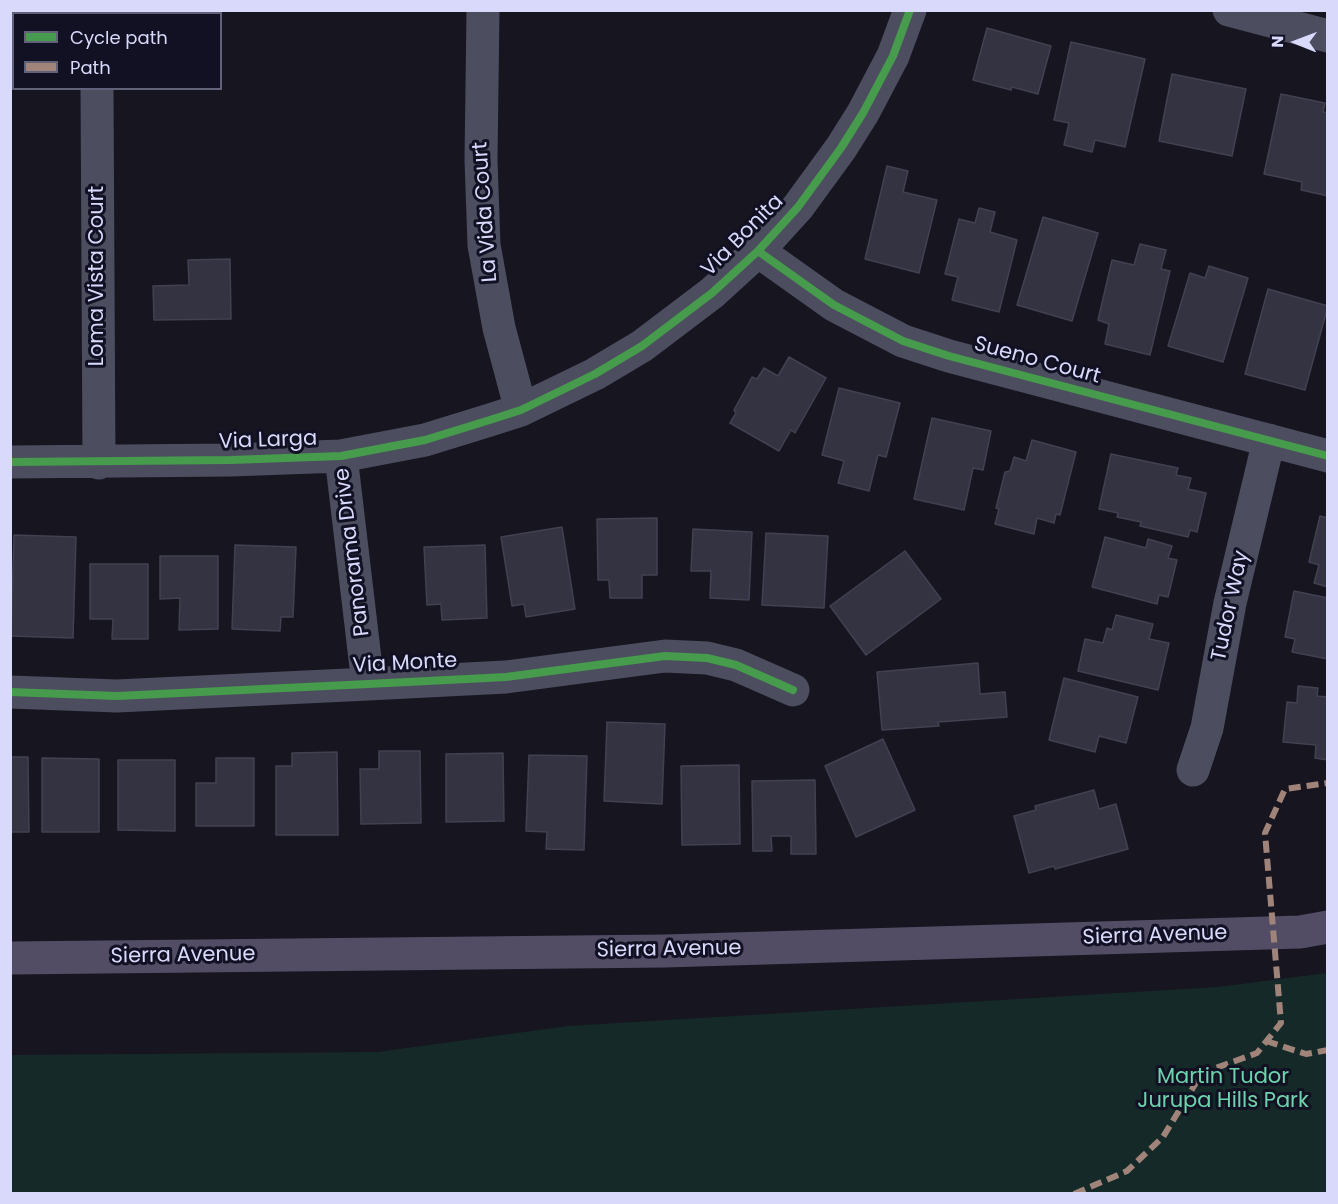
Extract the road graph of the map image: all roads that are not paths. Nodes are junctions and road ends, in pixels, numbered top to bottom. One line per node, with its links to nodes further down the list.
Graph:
1 (483, 10): 7 (street, La Vida Court)
2 (910, 10): 6 (street, Via Bonita)
3 (1229, 10): 4 (street)
4 (1328, 36)
5 (97, 90): 12 (street, Loma Vista Court)
6 (759, 251): 7 (street, Via Bonita); 8 (street, Sueno Court)
7 (521, 410): 9 (street, Via Larga)
8 (1269, 440): 10 (street, Sueno Court); 16 (street, Tudor Way)
9 (341, 456): 12 (street, Via Larga); 13 (street, Panorama Drive)
10 (1328, 456)
11 (10, 462): 12 (street, Via Larga)
12 (99, 463)
13 (368, 684): 14 (street, Via Monte); 15 (street, Via Monte)
14 (793, 690)
15 (10, 692)
16 (1193, 770)
17 (1328, 927): 18 (main road, Sierra Avenue)
18 (10, 958)

